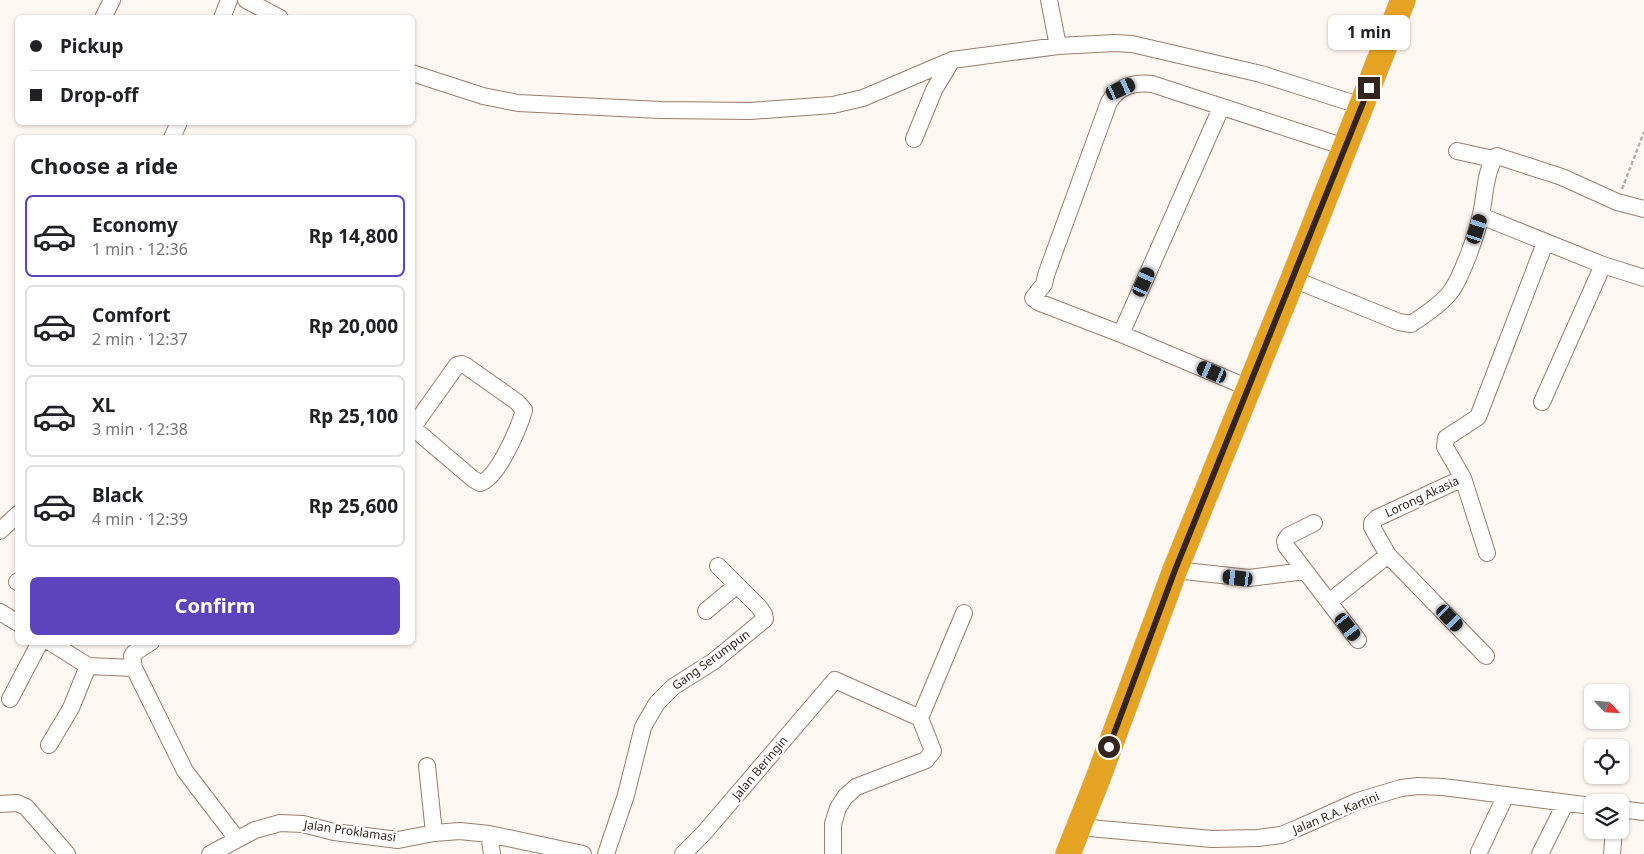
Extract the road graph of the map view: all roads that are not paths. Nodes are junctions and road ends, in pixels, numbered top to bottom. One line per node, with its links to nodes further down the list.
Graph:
1 (112, 0): 6 (street)
2 (229, 0): 7 (street)
3 (246, 0): 8 (street)
4 (1049, 0): 9 (street)
5 (1403, 0): 12 (highway)
6 (104, 15)
7 (223, 15)
8 (274, 15)
9 (1058, 46): 10 (street); 12 (street)
10 (952, 60): 11 (street); 14 (street)
11 (415, 74)
12 (1362, 106): 15 (highway)
13 (1221, 108): 15 (street); 24 (street); 24 (street)
14 (914, 138)
15 (1345, 147): 23 (highway)
16 (1456, 152): 17 (street)
17 (1493, 159): 18 (street); 19 (street)
18 (1644, 209)
19 (1481, 216): 20 (street); 23 (street)
20 (1545, 243): 21 (street); 29 (street)
21 (1603, 265): 22 (street); 26 (street)
22 (1644, 278)
23 (1293, 279): 25 (highway)
24 (1121, 334): 25 (street)
25 (1249, 388): 36 (highway)
26 (1542, 402)
27 (415, 424): 28 (street)
28 (415, 429)
29 (1463, 478): 33 (street, Lorong Akasia); 34 (street, Lorong Akasia)
30 (15, 517): 32 (street)
31 (1314, 523): 37 (street)
32 (0, 531)
33 (1487, 552)
34 (1388, 555): 39 (street); 48 (street, Lorong Akasia)
35 (718, 566): 38 (street, Gang Serumpun)
36 (1175, 570): 37 (street); 61 (highway)
37 (1304, 571): 39 (street)
38 (737, 585): 40 (street); 71 (street, Gang Serumpun)
39 (1329, 602): 44 (street)
40 (706, 611)
41 (0, 612): 43 (street)
42 (964, 613): 52 (street)
43 (15, 621)
44 (1358, 640)
45 (38, 645): 51 (street)
46 (55, 645): 49 (street)
47 (146, 645): 50 (street)
48 (1486, 656)
49 (88, 666): 50 (street); 53 (street)
50 (134, 668): 64 (street)
51 (10, 699)
52 (920, 718): 72 (street, Jalan Beringin); 73 (street)
53 (49, 745)
54 (427, 766): 62 (street)
55 (1506, 795): 57 (street, Jalan R.A. Kartini); 61 (street, Jalan R.A. Kartini); 66 (street)
56 (0, 804): 67 (street)
57 (1565, 804): 58 (street, Jalan R.A. Kartini); 75 (street)
58 (1584, 805)
59 (1629, 810): 60 (street)
60 (1644, 812)
61 (1078, 827): 74 (highway)
62 (434, 833): 63 (street, Jalan Proklamasi); 64 (street, Jalan Proklamasi)
63 (489, 834): 69 (street); 70 (street, Jalan Proklamasi)
64 (237, 839): 68 (street, Jalan Proklamasi)
65 (1613, 839): 76 (street)
66 (1479, 852)
67 (68, 854)
68 (210, 854)
69 (492, 854)
70 (584, 854)
71 (606, 854)
72 (683, 854)
73 (833, 854)
74 (1068, 854)
75 (1540, 854)
76 (1612, 854)

